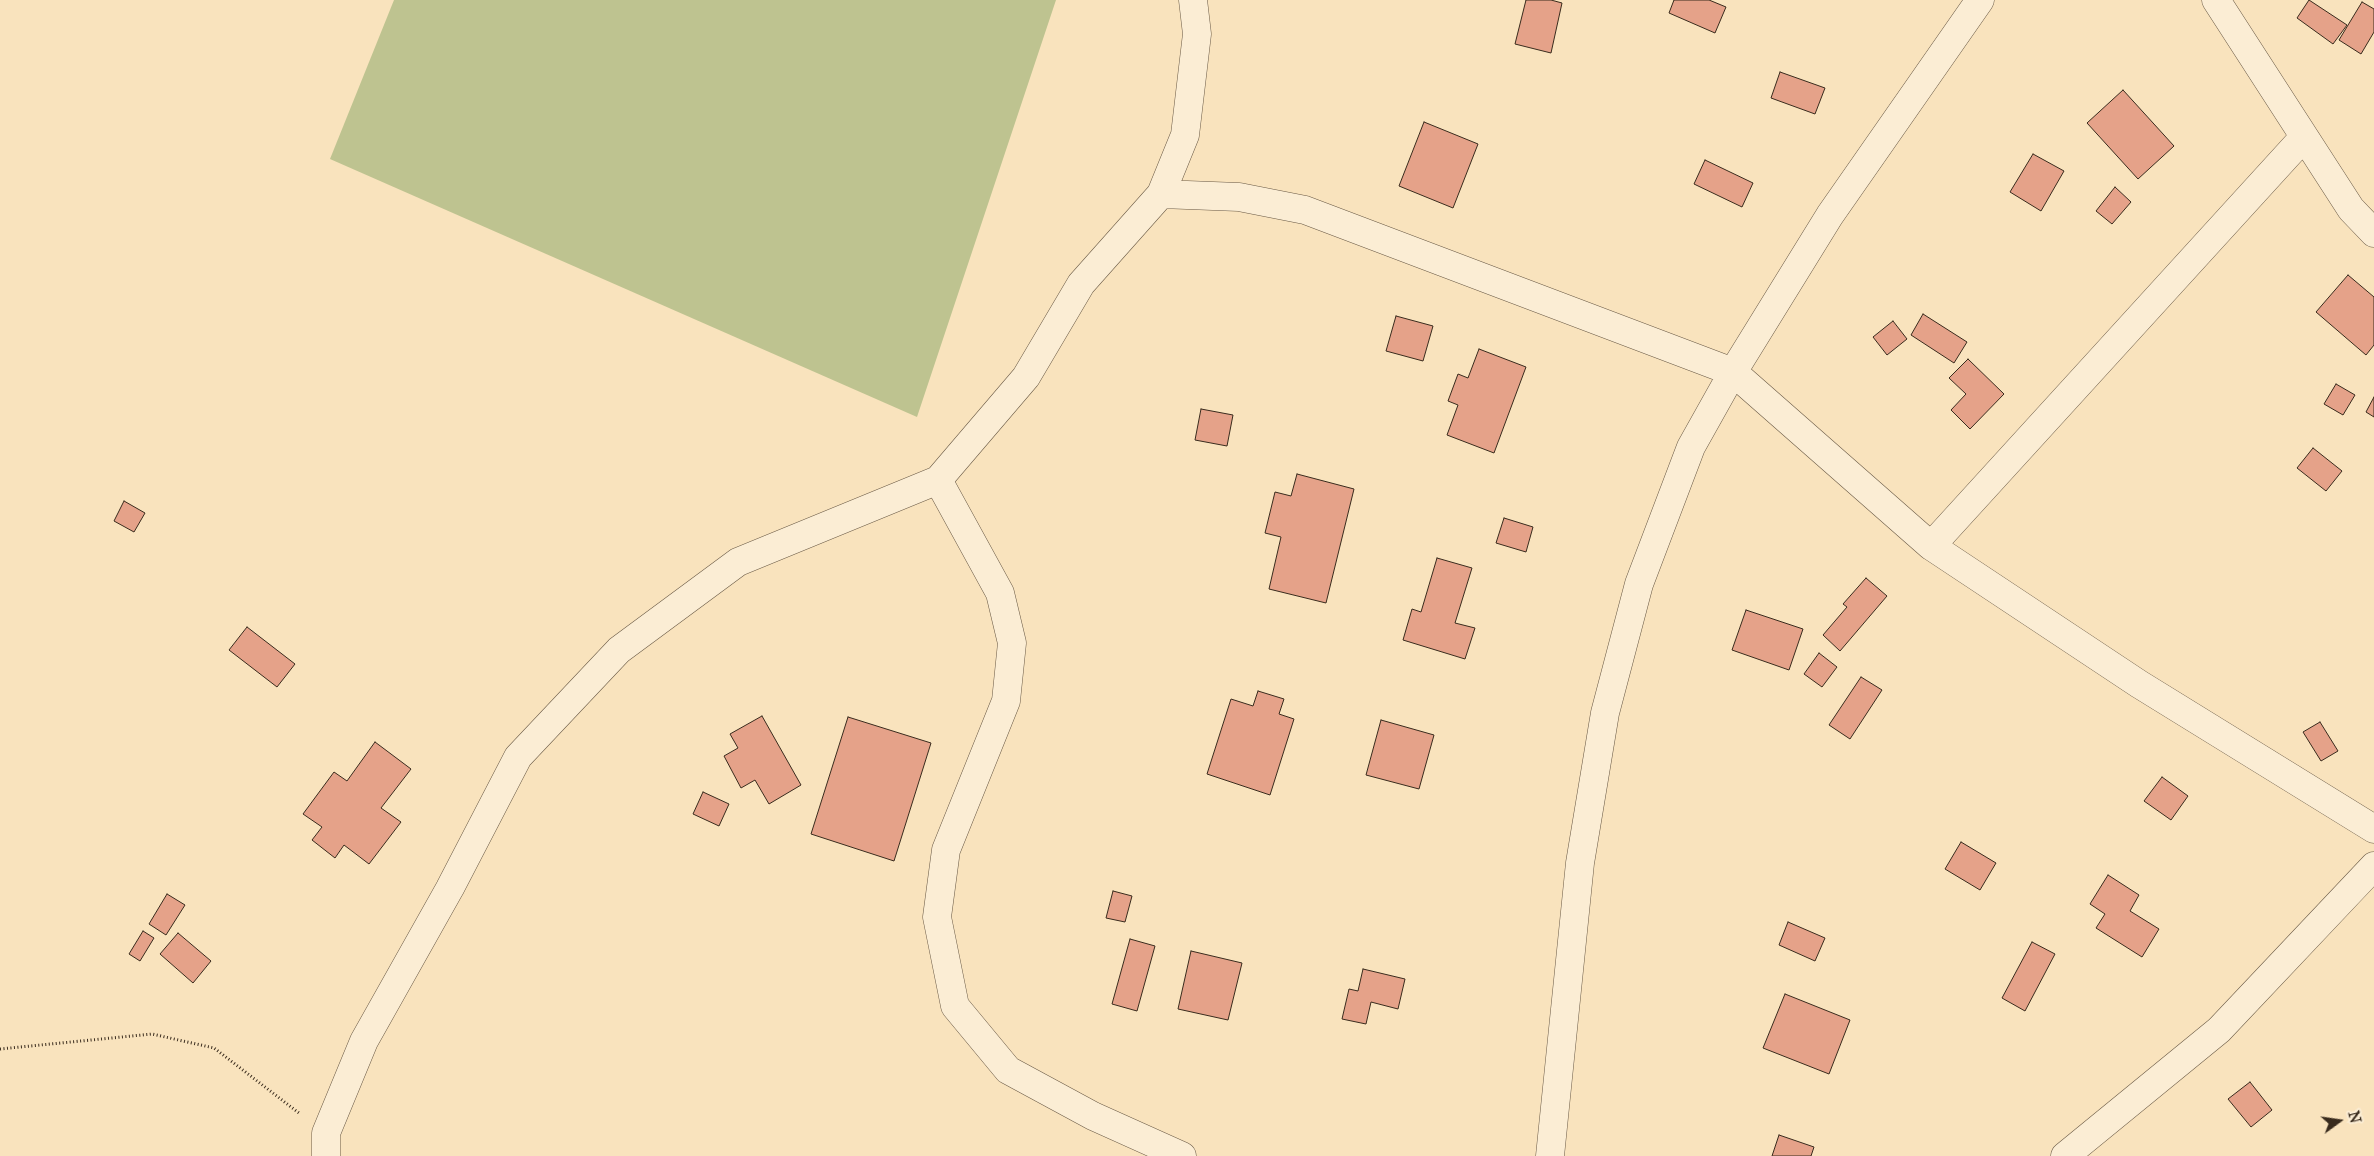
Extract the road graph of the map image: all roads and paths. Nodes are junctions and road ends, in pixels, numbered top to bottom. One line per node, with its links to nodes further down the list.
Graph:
1 (1192, 0): 5 (street)
2 (1980, 0): 7 (street)
3 (2216, 0): 4 (street)
4 (2304, 137): 6 (street); 9 (street)
5 (1161, 194): 7 (street); 8 (street)
6 (2374, 233)
7 (1733, 372): 9 (street); 15 (street)
8 (938, 480): 13 (street); 14 (street)
9 (1931, 546): 10 (street)
10 (2374, 829)
11 (2374, 866): 16 (street)
12 (0, 1049): 13 (path)
13 (326, 1145)
14 (1182, 1156)
15 (1550, 1156)
16 (2065, 1156)

